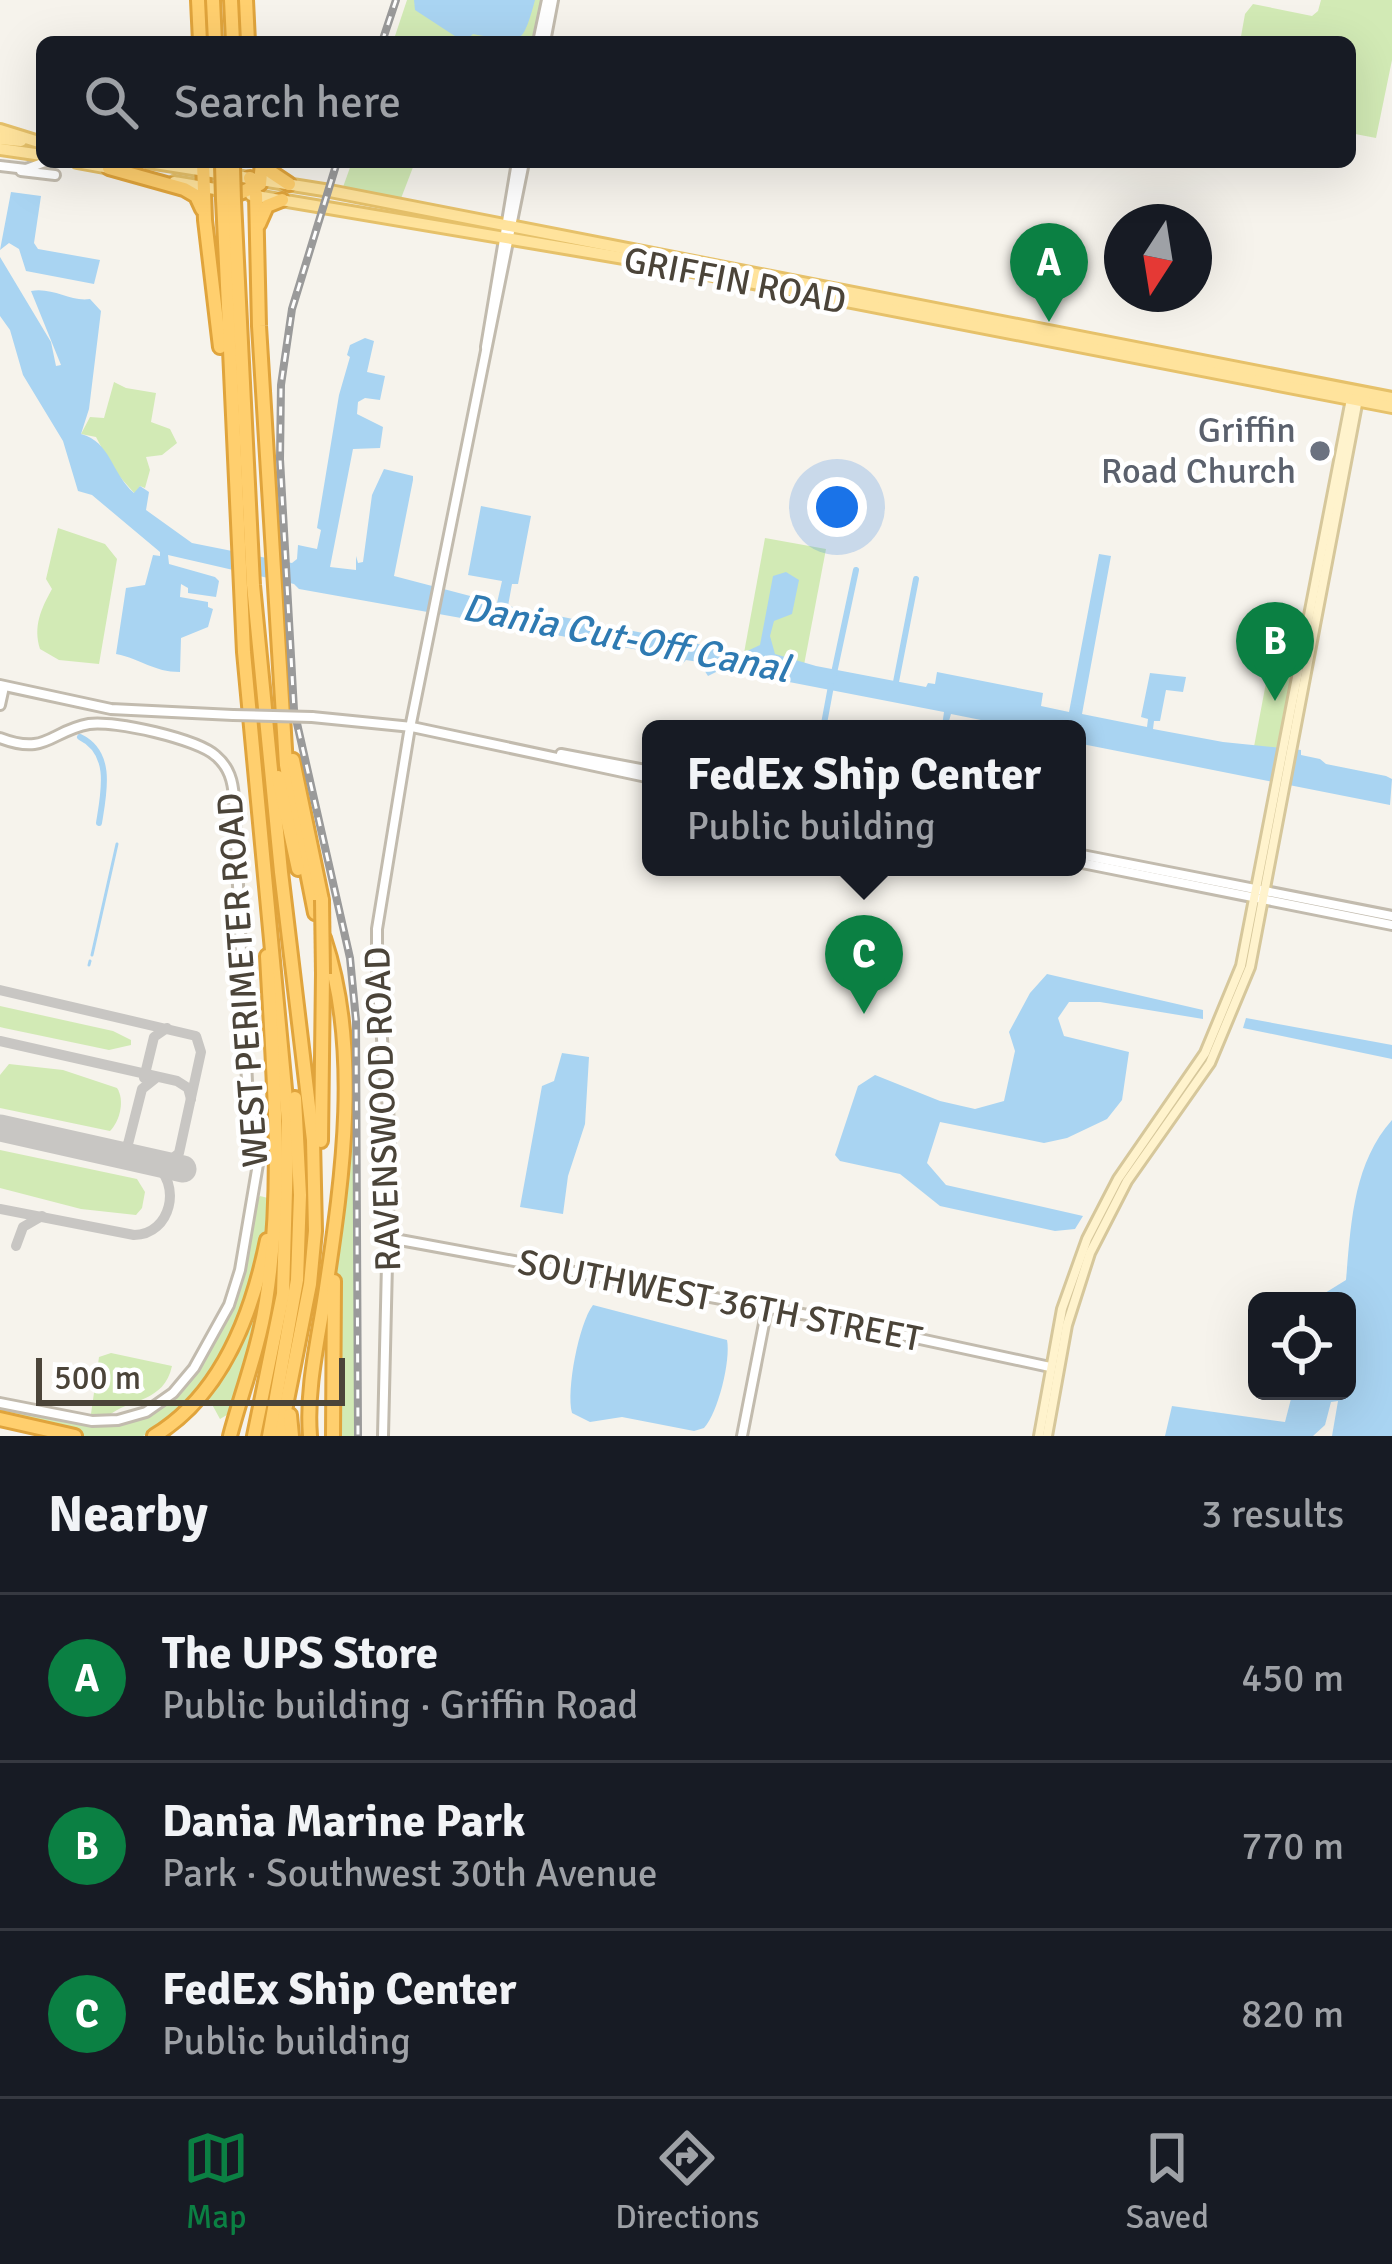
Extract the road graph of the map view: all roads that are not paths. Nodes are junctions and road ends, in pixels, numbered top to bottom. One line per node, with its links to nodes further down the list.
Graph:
1 (198, 0): 5 (highway)
2 (222, 0): 6 (highway)
3 (246, 0): 7 (highway)
4 (550, 0): 8 (street)
5 (200, 36)
6 (224, 36)
7 (248, 36)
8 (543, 36)
9 (0, 130): 11 (main road)
10 (0, 140): 12 (main road)
11 (36, 141)
12 (36, 143)
13 (0, 149): 14 (main road)
14 (22, 152): 15 (main road); 25 (street)
15 (36, 157)
16 (36, 162): 25 (street)
17 (0, 166): 25 (street)
18 (109, 168): 29 (main road); 33 (highway)
19 (203, 168): 29 (highway)
20 (209, 168): 28 (main road, GRIFFIN ROAD)
21 (230, 168): 30 (highway, bridge)
22 (261, 168): 28 (highway)
23 (268, 168): 27 (highway)
24 (520, 168): 34 (street, RAVENSWOOD ROAD)
25 (18, 169): 26 (street)
26 (55, 175)
27 (289, 184): 28 (main road, GRIFFIN ROAD); 32 (main road, GRIFFIN ROAD)
28 (256, 185): 30 (highway); 31 (main road, GRIFFIN ROAD); 35 (highway)
29 (202, 187): 30 (main road); 33 (highway)
30 (233, 199): 41 (highway); 42 (highway)
31 (282, 200): 32 (main road, GRIFFIN ROAD); 35 (highway)
32 (379, 209): 34 (main road, GRIFFIN ROAD); 34 (main road, GRIFFIN ROAD)
33 (204, 213): 41 (highway)
34 (508, 231): 36 (main road, GRIFFIN ROAD); 36 (main road, GRIFFIN ROAD); 46 (street, RAVENSWOOD ROAD)
35 (256, 236): 52 (highway)
36 (685, 265): 37 (main road, GRIFFIN ROAD); 37 (main road, GRIFFIN ROAD)
37 (996, 327): 38 (main road, GRIFFIN ROAD); 38 (main road, GRIFFIN ROAD)
38 (1355, 397): 39 (main road, GRIFFIN ROAD); 40 (main road, GRIFFIN ROAD); 51 (main road)
39 (1392, 398)
40 (1392, 407)
41 (233, 448): 42 (highway)
42 (248, 550): 43 (highway)
43 (250, 584): 48 (highway); 54 (highway); 67 (highway); 67 (highway)
44 (1, 687): 45 (street); 46 (street, bridge)
45 (0, 705)
46 (412, 727): 49 (street); 58 (street, RAVENSWOOD ROAD)
47 (0, 738): 61 (street, WEST PERIMETER ROAD)
48 (271, 744): 52 (highway); 56 (highway)
49 (642, 773)
50 (1086, 860): 51 (street)
51 (1261, 894): 53 (street); 60 (main road); 72 (main road)
52 (318, 906): 56 (highway, bridge); 57 (highway)
53 (1392, 921)
54 (273, 938): 55 (highway); 66 (highway)
55 (276, 1168): 64 (highway); 65 (highway)
56 (319, 1172): 67 (highway)
57 (334, 1224): 68 (highway); 69 (highway)
58 (389, 1238): 59 (street, SOUTHWEST 36TH STREET); 70 (street, RAVENSWOOD ROAD)
59 (767, 1308): 60 (street, SOUTHWEST 36TH STREET); 71 (street)
60 (1050, 1367): 72 (main road)
61 (0, 1403)
62 (0, 1419): 63 (highway)
63 (75, 1436)
64 (154, 1436)
65 (230, 1436)
66 (254, 1436)
67 (277, 1436)
68 (310, 1436)
69 (333, 1436)
70 (383, 1436)
71 (742, 1436)
72 (1043, 1436)

